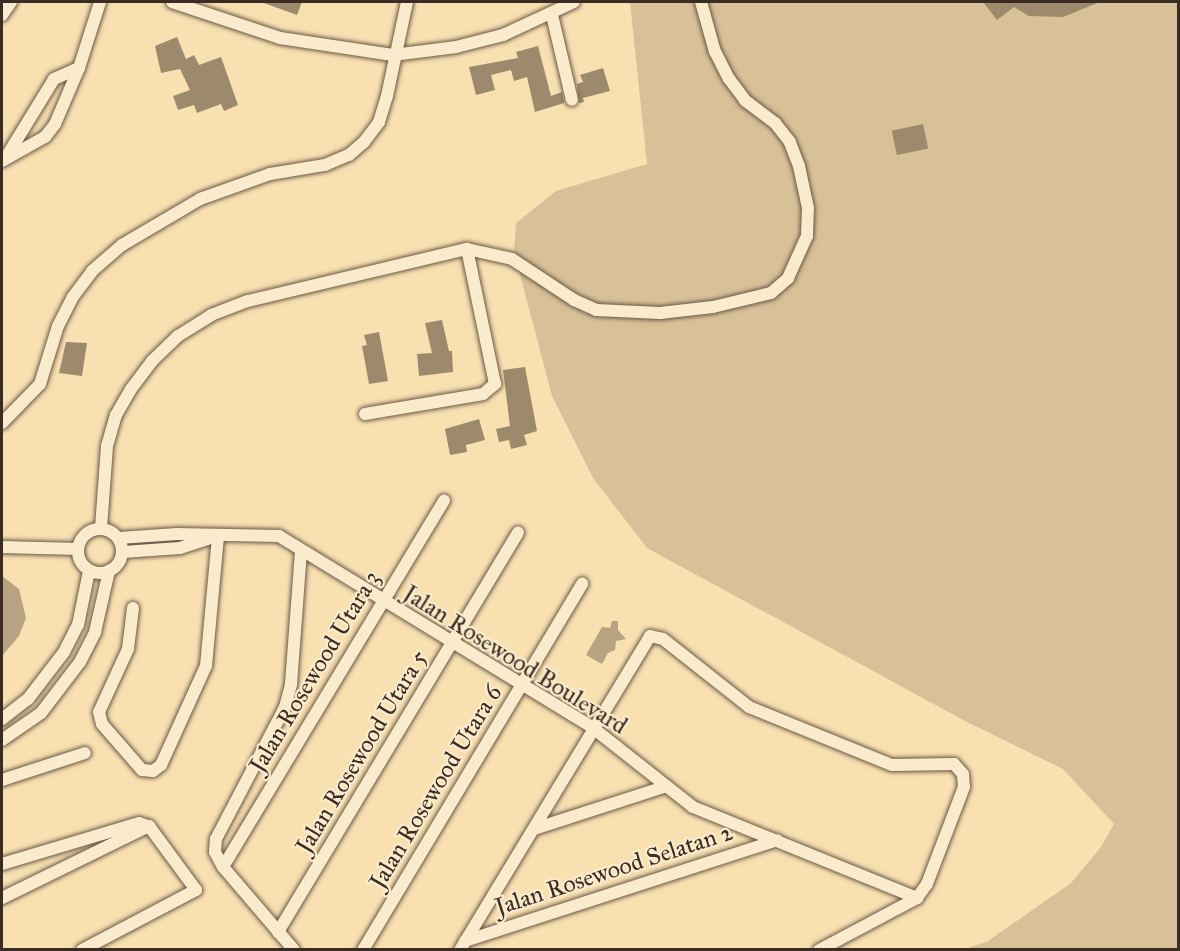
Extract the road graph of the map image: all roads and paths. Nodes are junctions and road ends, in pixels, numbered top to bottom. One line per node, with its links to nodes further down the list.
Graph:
1 (11, 2): 7 (street)
2 (100, 2): 10 (street)
3 (172, 2): 9 (street)
4 (407, 2): 9 (street)
5 (574, 2): 8 (street)
6 (701, 2): 13 (street)
7 (2, 15)
8 (552, 15): 9 (street); 11 (street)
9 (393, 55): 15 (street)
10 (79, 68): 12 (street); 12 (street)
11 (572, 100)
12 (3, 160)
13 (467, 249): 14 (street); 17 (street)
14 (365, 414)
15 (2, 423)
16 (444, 500): 28 (street, Jalan Rosewood Utara 3)
17 (100, 528): 20 (street); 22 (street)
18 (518, 532): 30 (street, Jalan Rosewood Utara 5)
19 (218, 537): 20 (street, Jalan Rosewood Boulevard); 23 (street, Jalan Rosewood Boulevard); 24 (street, Jalan Rosewood Boulevard); 29 (street)
20 (119, 538): 24 (street)
21 (2, 546): 22 (street)
22 (78, 549): 25 (street)
23 (301, 550): 28 (street, Jalan Rosewood Boulevard); 42 (street)
24 (123, 552): 26 (street)
25 (89, 571): 26 (street); 32 (street)
26 (109, 571): 34 (street)
27 (582, 584): 31 (street, Jalan Rosewood Utara 6)
28 (381, 600): 30 (street, Jalan Rosewood Boulevard); 42 (street, Jalan Rosewood Utara 3)
29 (133, 608)
30 (452, 643): 31 (street, Jalan Rosewood Boulevard); 45 (street, Jalan Rosewood Utara 5)
31 (522, 685): 33 (street, Jalan Rosewood Boulevard); 49 (street, Jalan Rosewood Utara 6)
32 (2, 719)
33 (592, 728): 37 (street, Jalan Rosewood Boulevard); 39 (street); 44 (street)
34 (2, 740)
35 (85, 753): 36 (street)
36 (2, 780)
37 (664, 787): 39 (street); 40 (street, Jalan Rosewood Boulevard)
38 (149, 826): 41 (street); 43 (street); 47 (street)
39 (534, 829): 46 (street)
40 (777, 840): 44 (street, Jalan Rosewood Boulevard); 46 (street, Jalan Rosewood Selatan 2)
41 (2, 864)
42 (223, 867): 45 (street)
43 (2, 898)
44 (917, 898): 50 (street)
45 (278, 932): 48 (street)
46 (463, 945)
47 (82, 950)
48 (294, 950)
49 (363, 950)
50 (819, 950)

